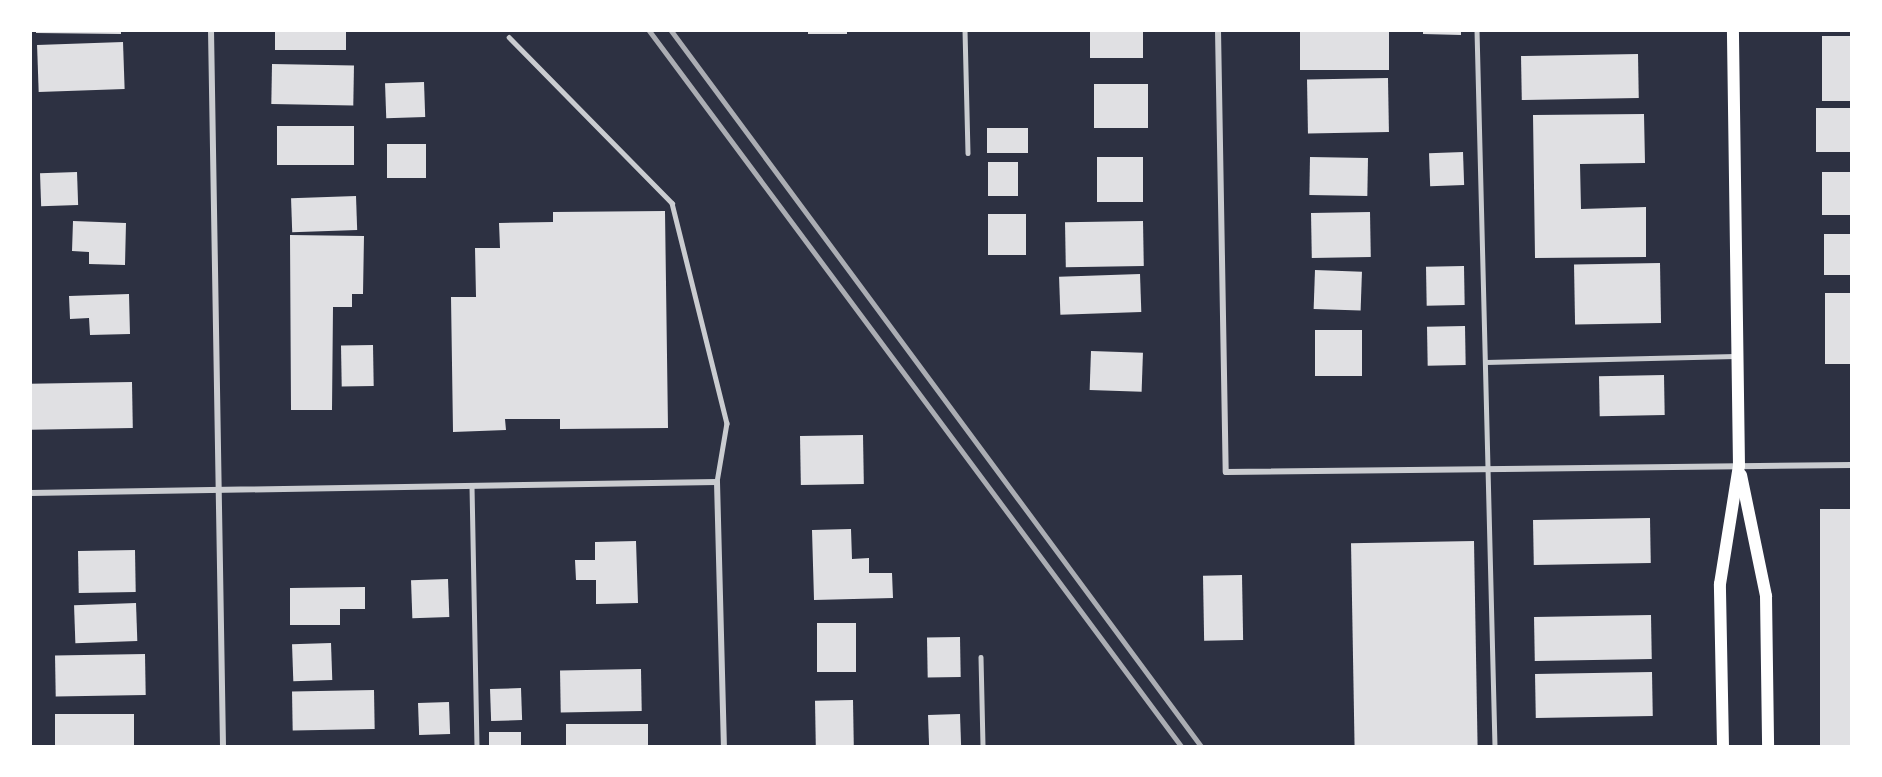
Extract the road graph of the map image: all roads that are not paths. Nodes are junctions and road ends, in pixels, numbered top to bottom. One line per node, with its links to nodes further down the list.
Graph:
1 (211, 30): 15 (street)
2 (965, 30): 7 (lane)
3 (1218, 30): 12 (street)
4 (1477, 30): 9 (lane)
5 (1733, 30): 8 (main road)
6 (509, 38): 13 (lane)
7 (968, 153)
8 (1738, 356): 9 (lane); 11 (main road)
9 (1486, 362): 12 (lane)
10 (1852, 465): 11 (street)
11 (1739, 466): 12 (street); 23 (main road); 24 (main road)
12 (1488, 469): 22 (lane)
13 (717, 482): 14 (street); 20 (street)
14 (472, 486): 15 (street); 19 (lane)
15 (219, 491): 16 (street); 18 (street)
16 (30, 494)
17 (981, 657): 21 (lane)
18 (223, 747)
19 (477, 747)
20 (724, 747)
21 (983, 747)
22 (1496, 747)
23 (1723, 747)
24 (1768, 747)

